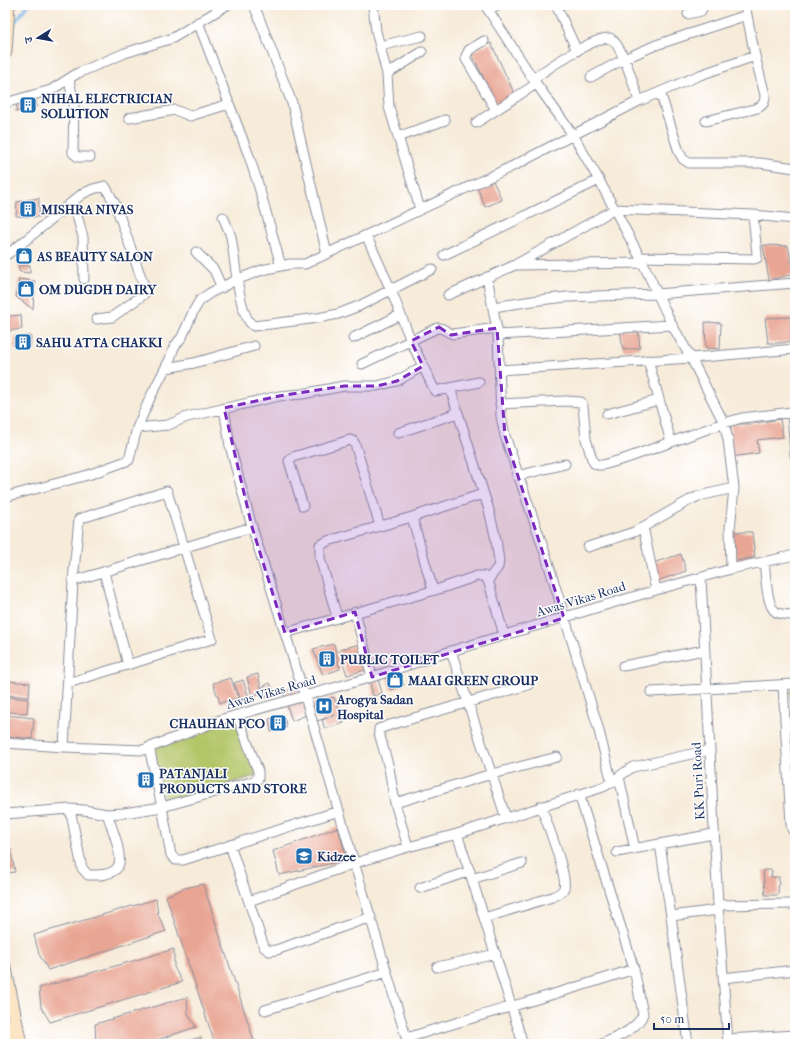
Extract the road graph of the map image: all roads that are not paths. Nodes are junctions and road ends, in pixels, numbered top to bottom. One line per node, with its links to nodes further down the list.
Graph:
1 (227, 5): 12 (street)
2 (254, 5): 47 (street)
3 (373, 5): 16 (street)
4 (498, 5): 9 (street)
5 (556, 5): 17 (street)
6 (703, 5): 10 (street)
7 (745, 5): 11 (street)
8 (8, 8): 15 (street)
9 (486, 8): 24 (street)
10 (688, 14)
11 (747, 14): 19 (street); 20 (street)
12 (198, 22): 23 (street); 28 (street)
13 (422, 36): 16 (street)
14 (484, 41): 29 (street)
15 (5, 46)
16 (380, 46): 21 (street)
17 (577, 51): 20 (street); 24 (street)
18 (422, 52): 21 (street)
19 (755, 56): 25 (street); 32 (street)
20 (624, 60): 22 (street); 26 (street)
21 (387, 74): 35 (street)
22 (591, 77)
23 (69, 80): 27 (street); 36 (street)
24 (534, 81): 29 (street); 34 (street)
25 (660, 92): 26 (street); 37 (street)
26 (638, 101): 34 (street)
27 (5, 103)
28 (229, 104): 30 (street); 52 (street)
29 (496, 110): 33 (street)
30 (129, 118)
31 (445, 120): 35 (street)
32 (706, 121)
33 (476, 123)
34 (573, 135): 38 (street); 40 (street)
35 (398, 136): 40 (street)
36 (90, 157)
37 (795, 168)
38 (599, 180): 41 (street); 48 (street)
39 (73, 201): 49 (street); 55 (street); 64 (street)
40 (420, 209): 45 (street)
41 (614, 209): 42 (street); 50 (street); 51 (street)
42 (753, 215): 44 (street); 50 (street)
43 (224, 217): 56 (street)
44 (795, 219)
45 (366, 235): 47 (street); 59 (street)
46 (196, 252): 58 (street)
47 (327, 254): 52 (street)
48 (444, 255)
49 (5, 256)
50 (641, 260): 51 (street); 60 (street)
51 (515, 265): 54 (street)
52 (281, 266): 56 (street)
53 (432, 268): 59 (street)
54 (487, 278): 61 (street); 62 (street)
55 (84, 279)
56 (236, 280): 58 (street); 59 (street)
57 (795, 283): 60 (street)
58 (222, 288): 75 (street)
59 (391, 290): 63 (street)
60 (657, 294): 62 (street); 65 (street)
61 (448, 295)
62 (493, 307): 66 (street)
63 (400, 314): 67 (street); 68 (street)
64 (97, 319)
65 (672, 325): 66 (street); 71 (street)
66 (498, 331): 68 (street); 76 (street)
67 (353, 338)
68 (411, 341): 73 (street); 74 (street)
69 (254, 346): 75 (street)
70 (795, 349): 71 (street)
71 (691, 358): 72 (street); 85 (street)
72 (648, 360): 76 (street); 79 (street)
73 (362, 364)
74 (423, 366): 78 (street); 81 (street)
75 (166, 368): 86 (street)
76 (500, 370): 80 (street)
77 (480, 382): 78 (street)
78 (450, 388): 83 (street)
79 (659, 400): 84 (street); 88 (street)
80 (500, 404): 88 (street); 91 (street)
81 (224, 408): 86 (street); 98 (street)
82 (794, 412): 85 (street); 89 (street)
83 (457, 413): 87 (street); 93 (street)
84 (607, 414)
85 (724, 422): 88 (street); 92 (street)
86 (137, 428): 94 (street)
87 (398, 432)
88 (671, 442)
89 (795, 455)
90 (565, 464): 91 (street)
91 (518, 476): 114 (street)
92 (734, 488): 99 (street); 104 (street)
93 (483, 494): 96 (street); 107 (street)
94 (5, 496)
95 (303, 506): 97 (street)
96 (412, 517): 97 (street); 109 (street)
97 (380, 526): 113 (street)
98 (252, 527): 100 (street); 115 (street)
99 (644, 527): 101 (street); 110 (street)
100 (185, 547): 105 (street); 108 (street); 119 (street)
101 (588, 547)
102 (795, 555): 103 (street, Awas Vikas Road)
103 (764, 562): 104 (street, Awas Vikas Road); 112 (street)
104 (731, 569): 106 (street, Awas Vikas Road)
105 (104, 572): 108 (street); 119 (street)
106 (701, 578): 110 (street, Awas Vikas Road); 117 (street, KK Puri Road)
107 (488, 580): 109 (street); 116 (street)
108 (73, 581): 122 (street)
109 (433, 590): 111 (street)
110 (656, 590): 114 (street, Awas Vikas Road)
111 (355, 612): 113 (street); 121 (street)
112 (795, 615)
113 (337, 617): 115 (street)
114 (564, 618): 116 (street, Awas Vikas Road); 137 (street)
115 (285, 633): 128 (street)
116 (504, 635): 118 (street, Awas Vikas Road)
117 (704, 650): 120 (street); 126 (street, KK Puri Road)
118 (451, 651): 121 (street, Awas Vikas Road); 129 (street)
119 (128, 665): 122 (street)
120 (623, 666)
121 (372, 677): 128 (street, Awas Vikas Road)
122 (68, 683): 132 (street)
123 (528, 684): 129 (street)
124 (795, 684): 125 (street)
125 (783, 685): 126 (street); 147 (street)
126 (706, 688): 127 (street); 134 (street, KK Puri Road)
127 (651, 692)
128 (305, 697): 130 (street, Awas Vikas Road); 143 (street)
129 (468, 702): 136 (street); 139 (street)
130 (237, 715): 133 (street, Awas Vikas Road); 141 (street)
131 (5, 743): 132 (street, Awas Vikas Road)
132 (64, 747): 133 (street, Awas Vikas Road)
133 (149, 747): 141 (street)
134 (709, 750): 137 (street); 149 (street, KK Puri Road)
135 (557, 757): 136 (street)
136 (492, 774): 139 (street); 146 (street)
137 (615, 780): 138 (street); 153 (street)
138 (579, 794): 140 (street); 168 (street)
139 (395, 803): 152 (street)
140 (541, 806): 146 (street); 164 (street)
141 (162, 807): 145 (street); 151 (street)
142 (70, 808): 144 (street); 145 (street); 145 (street)
143 (339, 811): 151 (street); 155 (street)
144 (5, 814)
145 (107, 814)
146 (506, 818): 148 (street)
147 (795, 833)
148 (457, 834): 152 (street); 157 (street)
149 (713, 834): 150 (street); 161 (street, KK Puri Road)
150 (660, 844): 153 (street); 162 (street)
151 (230, 845): 159 (street)
152 (408, 847): 155 (street)
153 (635, 849): 154 (street)
154 (617, 852)
155 (355, 863): 159 (street); 163 (street)
156 (522, 863): 157 (street)
157 (471, 875): 158 (street); 164 (street)
158 (420, 888)
159 (249, 901): 163 (street)
160 (795, 904): 161 (street)
161 (718, 908): 162 (street); 171 (street, KK Puri Road)
162 (671, 916): 181 (street)
163 (371, 917): 170 (street)
164 (484, 918): 165 (street)
165 (496, 954): 166 (street); 172 (street)
166 (437, 967)
167 (5, 969): 178 (street)
168 (634, 969): 172 (street); 180 (street)
169 (795, 970): 171 (street)
170 (387, 972): 173 (street); 176 (street)
171 (723, 978): 177 (street, KK Puri Road)
172 (511, 1007): 176 (street); 179 (street)
173 (265, 1010)
174 (5, 1025): 178 (street)
175 (795, 1036): 177 (street)
176 (408, 1041)
177 (728, 1042)
178 (15, 1044)
179 (523, 1044)
180 (602, 1044)
181 (688, 1044)

